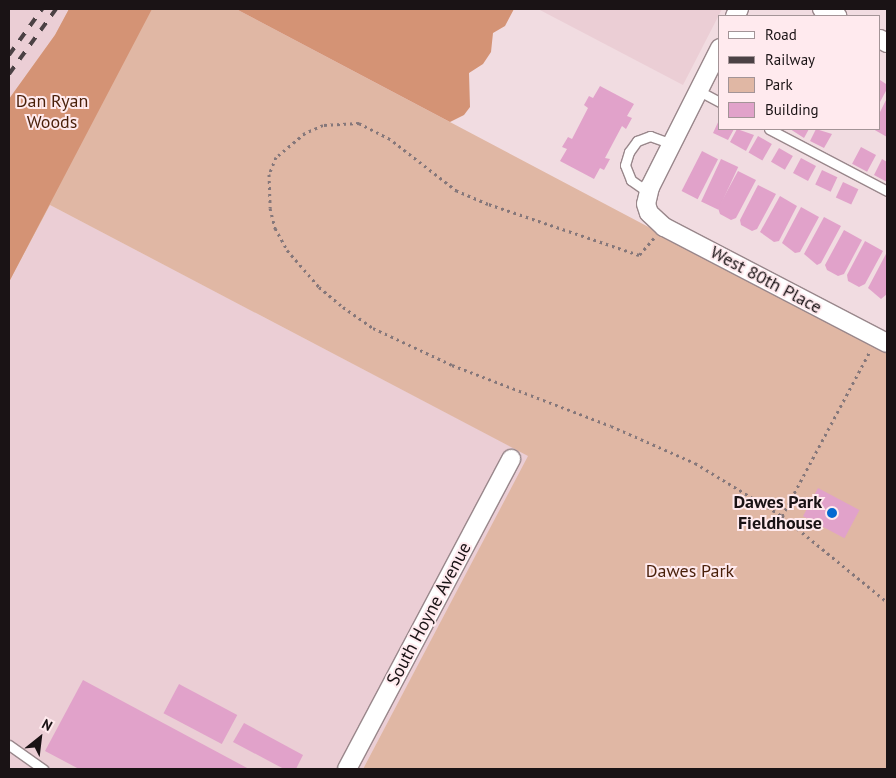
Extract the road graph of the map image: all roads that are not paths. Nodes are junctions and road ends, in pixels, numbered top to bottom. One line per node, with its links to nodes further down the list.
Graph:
1 (822, 9): 2 (street)
2 (835, 15)
3 (718, 52): 4 (street)
4 (699, 91): 5 (lane); 7 (street)
5 (718, 101)
6 (771, 130): 8 (lane)
7 (672, 144): 9 (street); 9 (lane)
8 (887, 191)
9 (648, 192): 10 (street, West 80th Place)
10 (879, 346)
11 (511, 459): 14 (street, South Hoyne Avenue)
12 (9, 745): 13 (lane)
13 (43, 769)
14 (347, 769)

